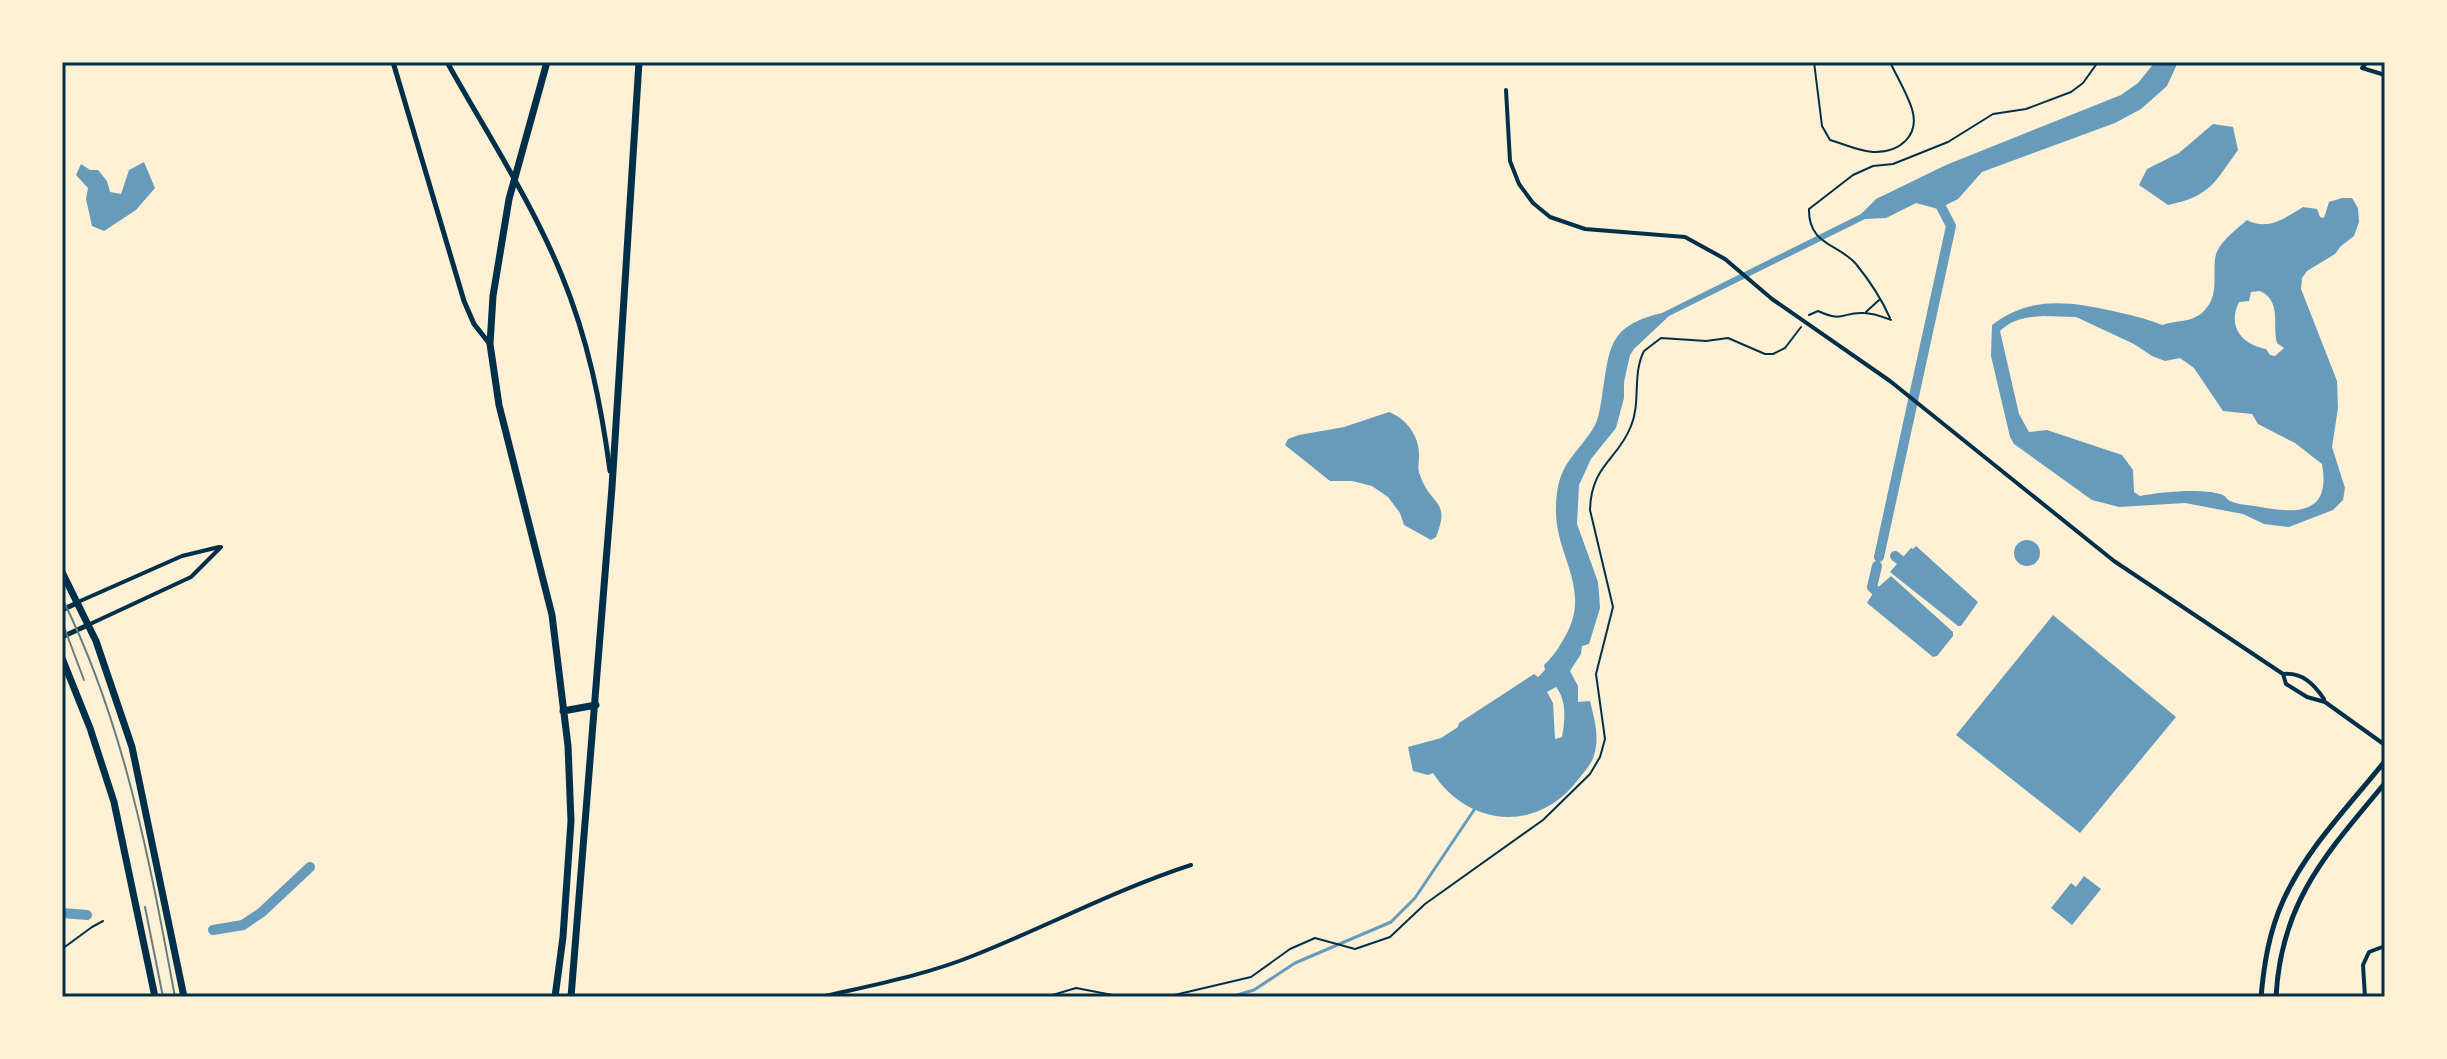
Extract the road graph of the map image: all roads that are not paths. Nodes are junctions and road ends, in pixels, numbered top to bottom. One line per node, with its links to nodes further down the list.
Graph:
1 (393, 62): 8 (street)
2 (447, 62): 9 (street)
3 (547, 62): 8 (main road)
4 (639, 62): 9 (main road)
5 (2367, 62): 6 (street)
6 (2385, 75)
7 (1506, 90): 16 (street)
8 (490, 344): 19 (main road)
9 (612, 487): 18 (main road)
10 (62, 572): 11 (main road)
11 (77, 603): 12 (street); 13 (main road); 13 (street)
12 (62, 610)
13 (88, 625): 14 (street); 26 (main road)
14 (62, 637)
15 (62, 658): 25 (main road)
16 (2283, 674): 17 (street); 17 (street)
17 (2325, 702): 20 (street)
18 (596, 705): 19 (main road); 28 (main road)
19 (563, 711): 27 (main road)
20 (2385, 745)
21 (2385, 761): 30 (street)
22 (2385, 783): 31 (street)
23 (1191, 865): 29 (street)
24 (2385, 946): 32 (street)
25 (155, 997)
26 (184, 997)
27 (555, 997)
28 (571, 997)
29 (821, 997)
30 (2261, 997)
31 (2276, 997)
32 (2365, 997)

